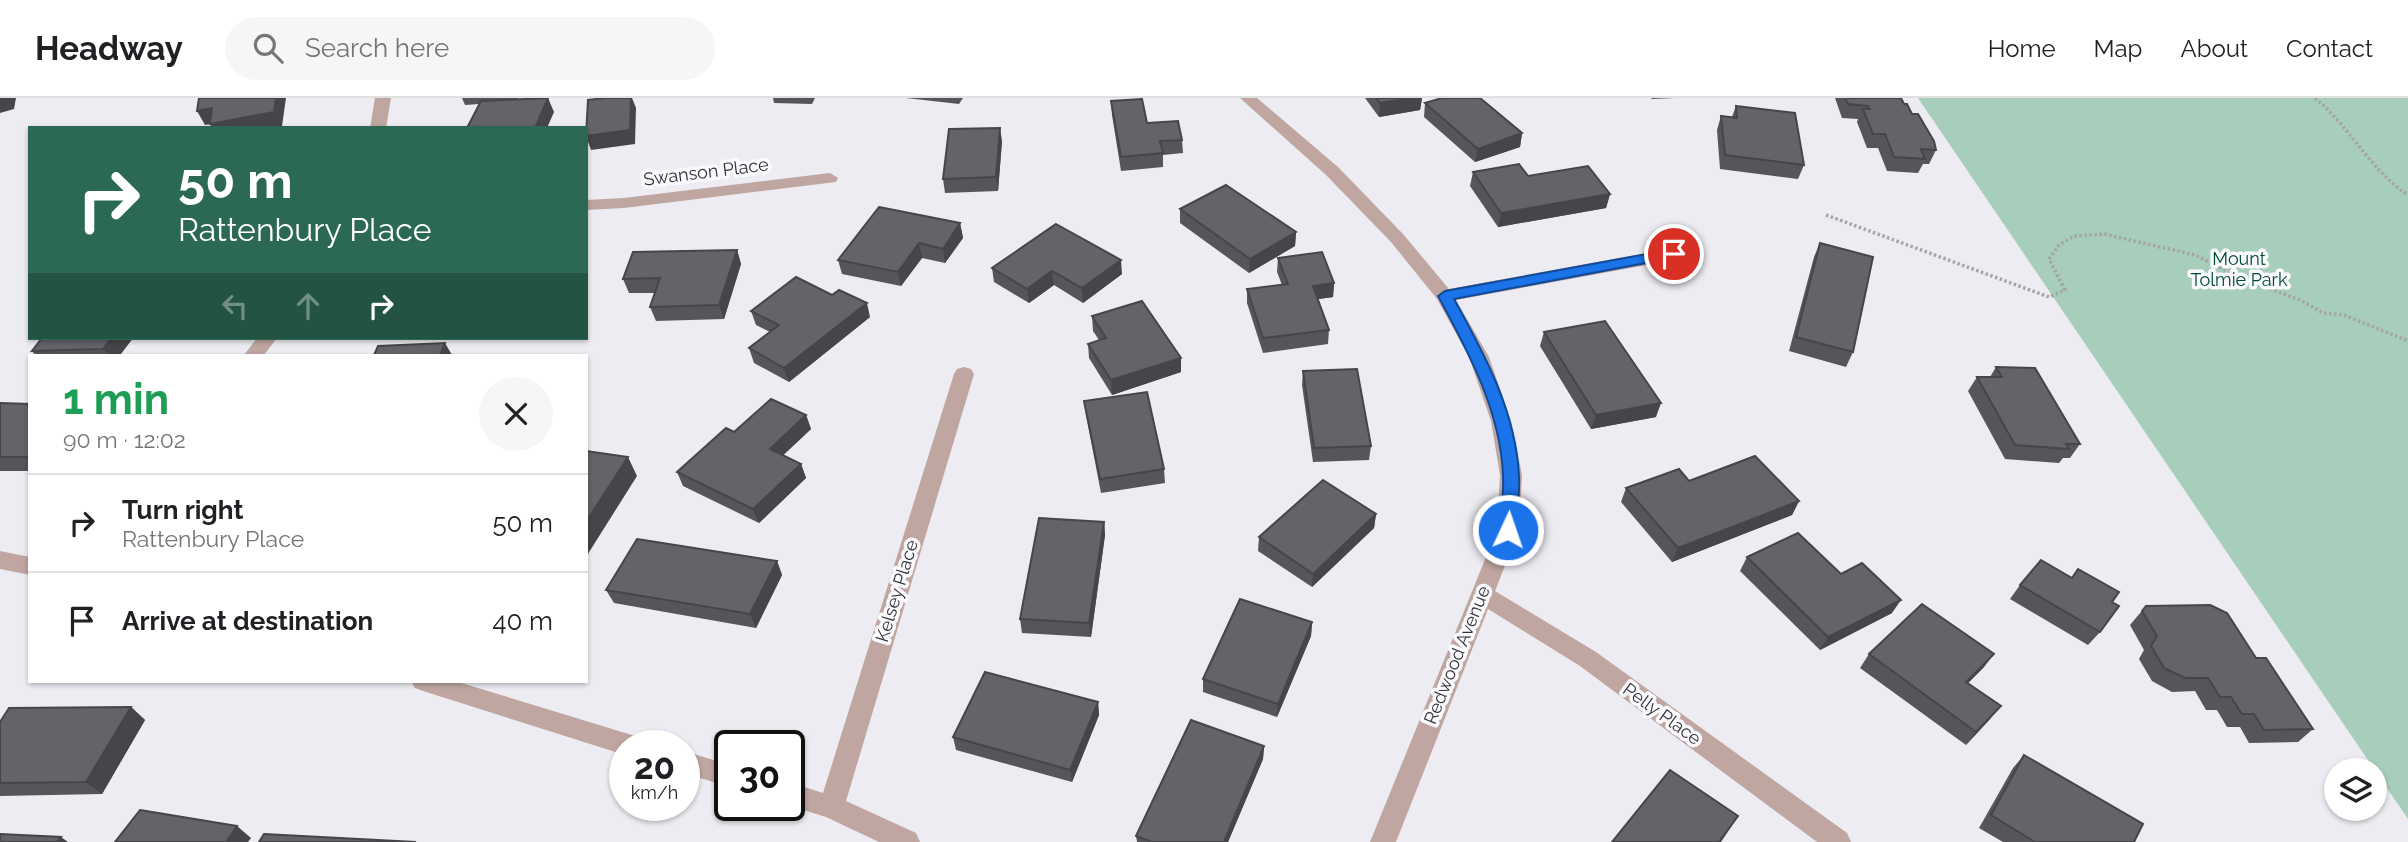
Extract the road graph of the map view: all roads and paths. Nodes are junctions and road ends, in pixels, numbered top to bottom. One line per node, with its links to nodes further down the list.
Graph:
1 (383, 98): 4 (street)
2 (1248, 98): 10 (street, Redwood Avenue)
3 (2315, 98): 6 (path)
4 (378, 126)
5 (830, 178): 7 (street, Swanson Place)
6 (2408, 195)
7 (588, 205)
8 (1826, 215): 12 (path)
9 (1674, 254): 10 (street)
10 (1445, 296): 17 (street, Redwood Avenue)
11 (265, 340): 13 (street)
12 (2408, 341)
13 (255, 354)
14 (964, 374): 21 (street, Kelsey Place)
15 (0, 560): 16 (street)
16 (28, 566)
17 (1481, 594): 23 (street, Redwood Avenue); 24 (street, Pelly Place)
18 (429, 683): 19 (street)
19 (609, 739)
20 (805, 799): 21 (street)
21 (831, 807): 22 (street)
22 (907, 842)
23 (1383, 842)
24 (1838, 842)

